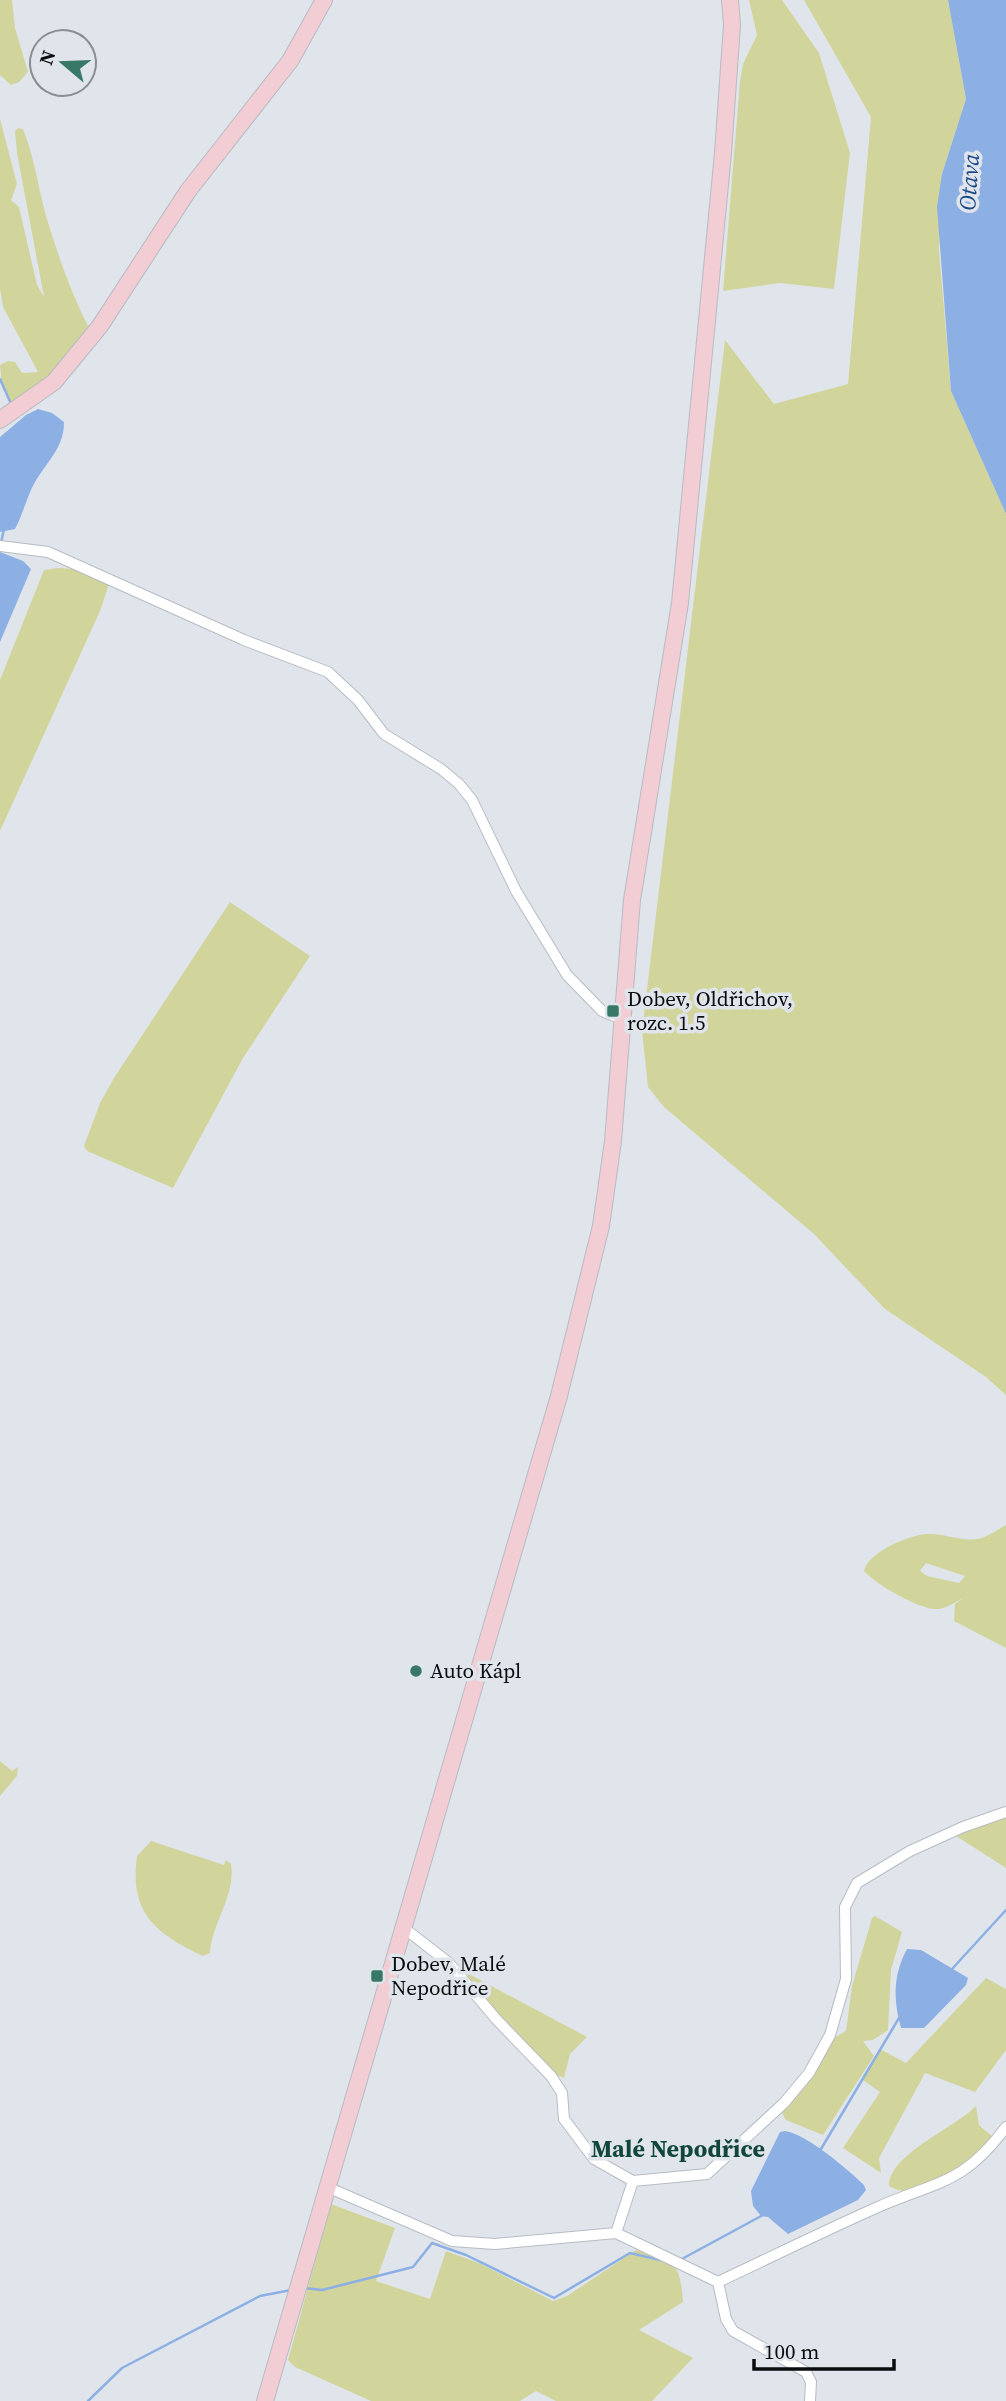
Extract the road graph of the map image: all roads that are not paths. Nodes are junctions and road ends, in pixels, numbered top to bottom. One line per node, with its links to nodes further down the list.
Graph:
1 (324, 0): 3 (main road)
2 (730, 0): 5 (main road)
3 (0, 420)
4 (0, 546): 5 (street)
5 (621, 1019): 7 (main road)
6 (1006, 1812): 9 (street)
7 (404, 1928): 9 (street); 10 (main road)
8 (1006, 2127): 12 (street)
9 (633, 2181): 11 (street)
10 (327, 2187): 11 (street); 13 (main road)
11 (616, 2233): 12 (street)
12 (718, 2282): 14 (street)
13 (265, 2401)
14 (810, 2401)

